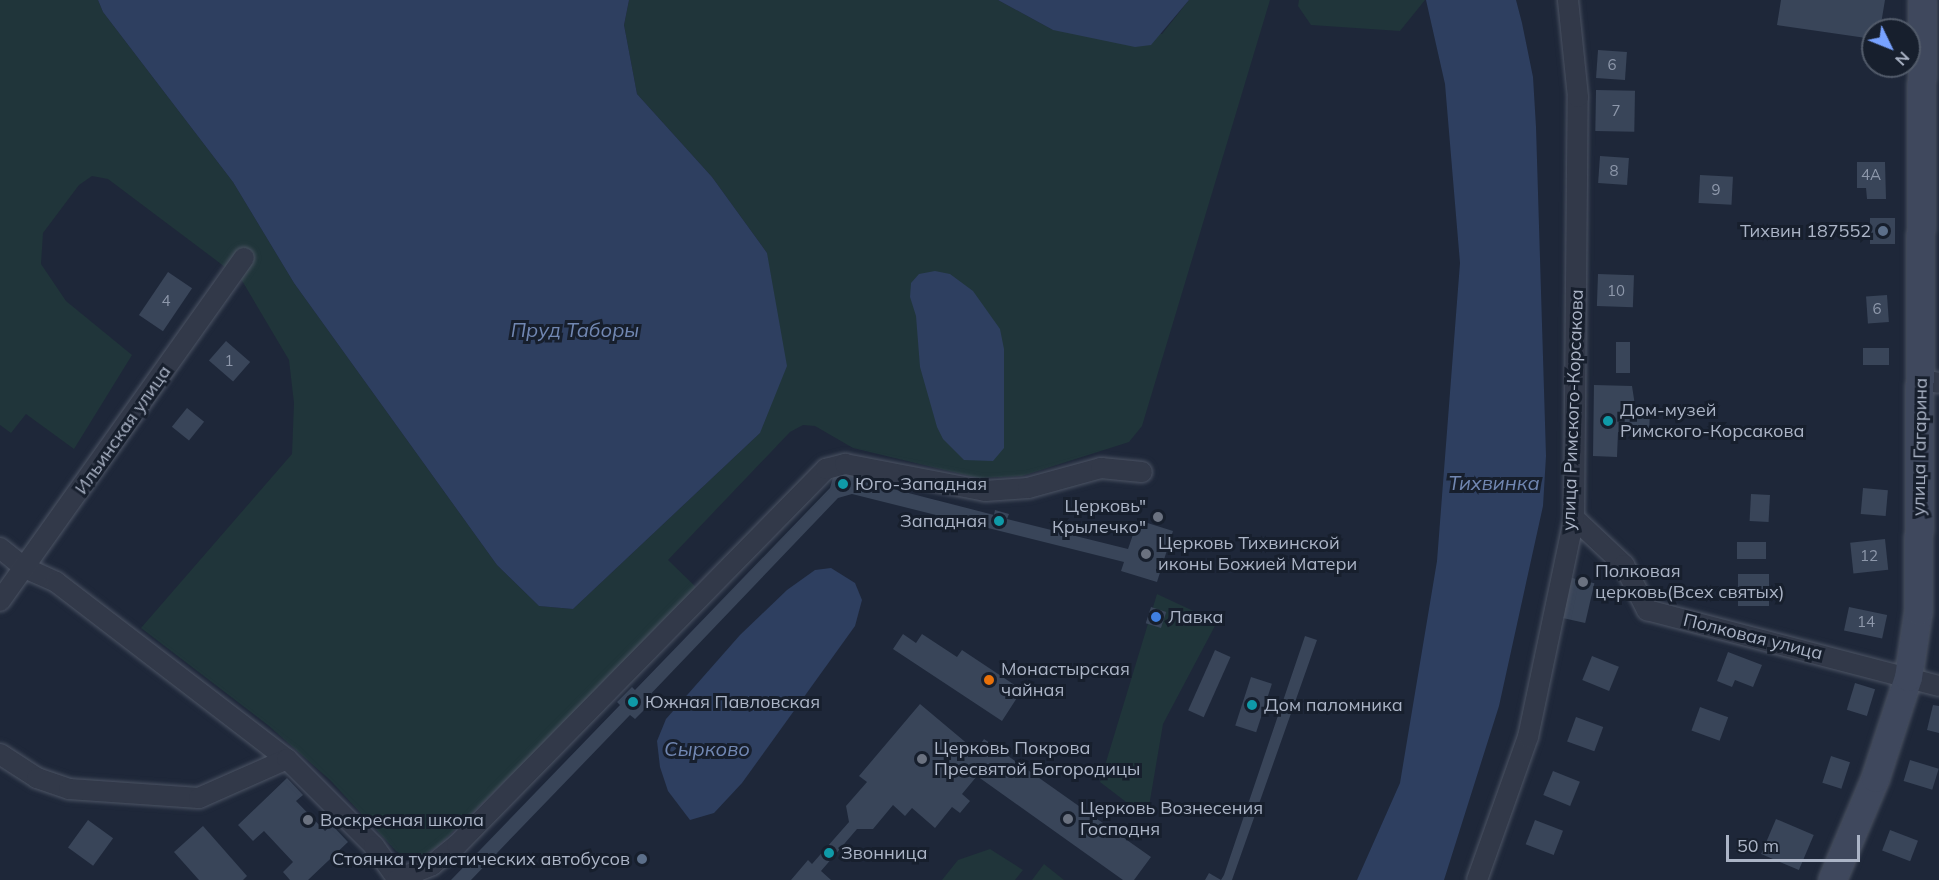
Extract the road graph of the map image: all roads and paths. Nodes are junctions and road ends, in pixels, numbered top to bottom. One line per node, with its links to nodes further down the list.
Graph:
1 (1568, 0): 7 (street, улица Римского-Корсакова)
2 (1922, 0): 3 (street, улица Гагарина)
3 (1930, 186): 5 (street, улица Гагарина)
4 (244, 258): 9 (street, Ильинская улица)
5 (1930, 381): 11 (street, улица Гагарина)
6 (1142, 472): 15 (street)
7 (1574, 518): 11 (street, Полковая улица); 16 (street, улица Римского-Корсакова)
8 (0, 548): 9 (street)
9 (25, 568): 10 (street, Ильинская улица); 14 (street)
10 (0, 601)
11 (1908, 677): 12 (street, Полковая улица); 17 (street, улица Гагарина)
12 (1939, 686)
13 (0, 754): 14 (street)
14 (287, 759): 15 (street)
15 (398, 880)
16 (1477, 880)
17 (1832, 880)

